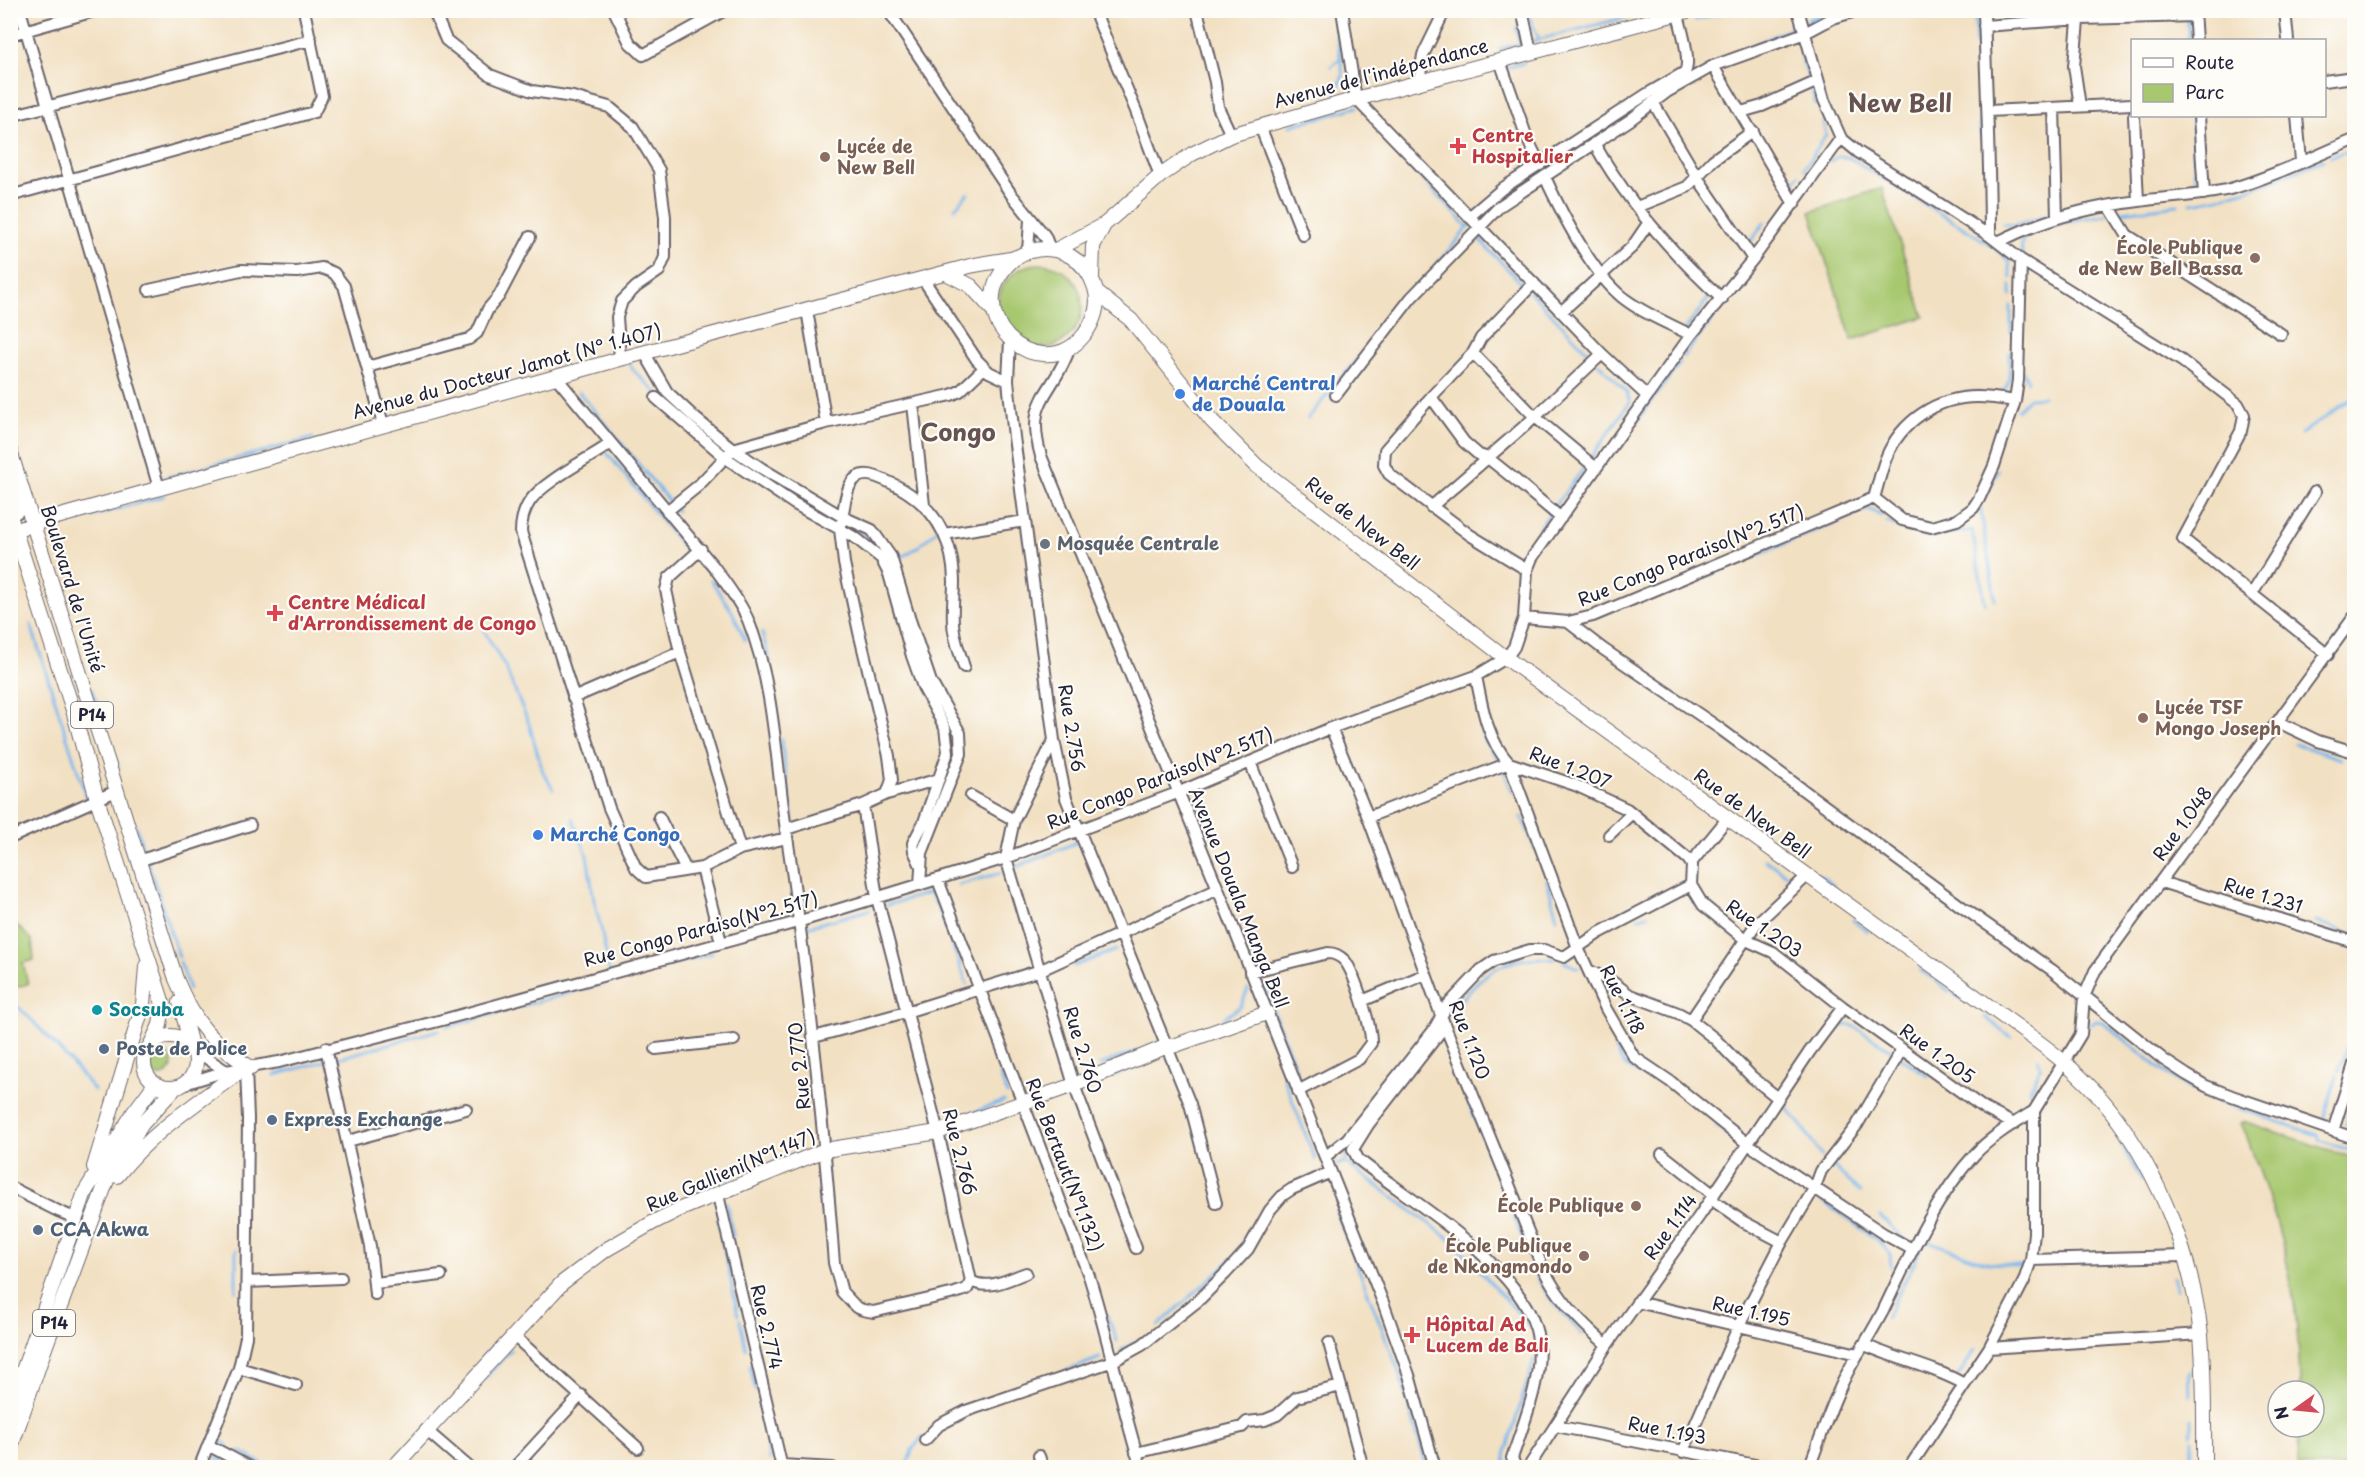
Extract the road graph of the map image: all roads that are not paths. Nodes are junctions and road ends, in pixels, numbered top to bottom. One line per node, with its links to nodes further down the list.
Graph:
1 (20, 10): 21 (street)
2 (98, 10): 21 (street)
3 (304, 10): 26 (street)
4 (437, 10): 94 (street)
5 (614, 10): 6 (street)
6 (725, 10)
7 (888, 10): 66 (street)
8 (1197, 10): 48 (street)
9 (1342, 10): 34 (street)
10 (1445, 10): 33 (street)
11 (1522, 10): 27 (street)
12 (1798, 10): 22 (street)
13 (1859, 10): 22 (street)
14 (1984, 10): 20 (street)
15 (2285, 10): 25 (street)
16 (1683, 11): 27 (main road, Avenue de l'indépendance); 53 (street)
17 (1097, 12): 54 (street)
18 (2195, 13): 19 (street); 24 (street)
19 (2080, 15): 20 (street); 37 (street)
20 (1984, 26): 40 (street)
21 (26, 31): 23 (street); 38 (street)
22 (1804, 33): 29 (street); 31 (street)
23 (10, 35)
24 (2196, 39)
25 (2288, 39)
26 (311, 40): 38 (street); 57 (street)
27 (1531, 52): 28 (main road, Avenue de l'indépendance)
28 (1500, 61): 33 (main road, Avenue de l'indépendance); 53 (street)
29 (1713, 66): 35 (street); 41 (street)
30 (2355, 76): 32 (street)
31 (1818, 81): 41 (street); 49 (street)
32 (2326, 81)
33 (1419, 82): 34 (main road, Avenue de l'indépendance)
34 (1356, 99): 46 (main road, Avenue de l'indépendance); 64 (street)
35 (1653, 102): 51 (street); 56 (street)
36 (2131, 104): 37 (street)
37 (2080, 106): 39 (street)
38 (46, 107): 42 (street); 57 (street)
39 (2054, 108): 40 (street); 65 (street)
40 (1989, 111): 72 (street)
41 (1741, 112): 47 (street)
42 (10, 117)
43 (2134, 117): 60 (street)
44 (2199, 117): 58 (street)
45 (2296, 117): 52 (street)
46 (1260, 126): 48 (main road, Avenue de l'indépendance); 70 (street)
47 (1753, 131): 56 (street); 61 (street)
48 (1231, 135): 54 (main road, Avenue de l'indépendance)
49 (1841, 138): 61 (street); 72 (street)
50 (2355, 140): 52 (street)
51 (1594, 143): 55 (street); 63 (street)
52 (2301, 161): 58 (street)
53 (1540, 165): 64 (street)
54 (1160, 176): 68 (main road, Avenue de l'indépendance)
55 (1545, 177): 69 (street); 78 (street)
56 (1697, 177): 63 (street); 75 (street)
57 (68, 180): 59 (street); 114 (street)
58 (2204, 194): 60 (street)
59 (10, 196)
60 (2138, 201): 62 (street)
61 (1794, 204): 75 (street)
62 (2109, 206): 65 (street); 88 (street)
63 (1637, 207): 67 (street)
64 (1469, 217): 69 (street)
65 (2057, 217): 72 (street)
66 (1030, 220): 73 (street); 74 (street)
67 (1649, 222): 78 (street); 84 (street)
68 (1105, 224): 73 (main road); 79 (main road)
69 (1478, 227): 81 (street); 99 (street)
70 (1303, 235)
71 (530, 237): 95 (street)
72 (1994, 239): 76 (street)
73 (1053, 249): 74 (main road); 79 (main road)
74 (1022, 255): 77 (main road, Avenue du Docteur Jamot (N° 1.407)); 86 (main road)
75 (1753, 259): 84 (street)
76 (2021, 260): 103 (street); 131 (street)
77 (948, 274): 80 (main road, Avenue du Docteur Jamot (N° 1.407)); 86 (main road)
78 (1602, 276): 87 (street); 89 (street)
79 (1092, 278): 83 (main road)
80 (923, 279): 85 (main road, Avenue du Docteur Jamot (N° 1.407)); 96 (street)
81 (1534, 283): 87 (street); 92 (street)
82 (149, 290): 95 (street)
83 (1096, 292): 91 (main road); 137 (main road, Rue de New Bell)
84 (1722, 299): 89 (street)
85 (807, 310): 94 (main road, Avenue du Docteur Jamot (N° 1.407)); 106 (street)
86 (993, 310): 90 (main road)
87 (1562, 312): 93 (street)
88 (2281, 334)
89 (1691, 335): 100 (street)
90 (1010, 340): 91 (main road); 98 (street, Rue 2.756)
91 (1070, 347): 149 (street, Avenue Douala Manga Bell)
92 (1473, 353): 102 (street); 105 (street)
93 (1602, 354): 100 (street); 105 (street)
94 (630, 356): 97 (main road, Avenue du Docteur Jamot (N° 1.407)); 110 (street)
95 (367, 367): 107 (street)
96 (984, 368): 98 (street); 104 (street)
97 (556, 376): 107 (main road, Avenue du Docteur Jamot (N° 1.407)); 108 (street, Rue 2.770)
98 (1008, 381): 124 (street, Rue 2.756)
99 (1336, 395)
100 (1647, 396): 112 (street)
101 (656, 398): 110 (street)
102 (1431, 398): 111 (street); 118 (street)
103 (2015, 400): 116 (street); 116 (street)
104 (913, 404): 106 (street); 117 (street)
105 (1535, 417): 111 (street); 112 (street)
106 (826, 423): 110 (street)
107 (383, 424): 114 (main road, Avenue du Docteur Jamot (N° 1.407))
108 (610, 444): 120 (street, Rue 2.770); 140 (street)
109 (10, 451): 125 (main road, Boulevard de l'Unité / P14)
110 (729, 454): 120 (street); 122 (street); 126 (street)
111 (1488, 458): 118 (street); 123 (street)
112 (1596, 468): 123 (street)
113 (10, 480): 119 (street)
114 (159, 488): 125 (main road, Avenue du Docteur Jamot (N° 1.407))
115 (2315, 492): 131 (street)
116 (1874, 498): 134 (street, Rue Congo Paraiso(N°2.517))
117 (924, 505): 122 (street); 128 (street)
118 (1431, 507): 130 (street)
119 (10, 509)
120 (667, 511): 129 (street, Rue 2.770)
121 (10, 516): 127 (main road, Boulevard de l'Unité / P14)
122 (843, 517): 126 (street); 168 (street)
123 (1561, 518): 130 (street)
124 (1025, 520): 128 (street); 143 (street, Rue 2.756)
125 (32, 524): 127 (main road, Avenue du Docteur Jamot (N° 1.407)); 148 (main road, Boulevard de l'Unité / P14)
126 (840, 529): 147 (street); 150 (street)
127 (13, 532): 152 (main road, Boulevard de l'Unité / P14)
128 (944, 534): 138 (street)
129 (701, 549): 135 (street); 161 (street, Rue 2.770)
130 (1527, 570): 133 (street)
131 (2252, 594): 136 (street)
132 (2355, 617): 136 (street, Rue 1.048)
133 (1524, 618): 134 (street, Rue Congo Paraiso(N°2.517)); 137 (street)
134 (1568, 622): 192 (street)
135 (680, 652): 140 (street); 164 (street)
136 (2328, 655): 141 (street, Rue 1.048)
137 (1506, 658): 139 (street, Rue Congo Paraiso(N°2.517)); 157 (main road, Rue de New Bell)
138 (964, 667)
139 (1476, 676): 142 (street, Rue Congo Paraiso(N°2.517)); 146 (street, Rue 1.118)
140 (573, 698): 171 (street)
141 (2278, 722): 144 (street); 174 (street, Rue 1.048)
142 (1331, 728): 145 (street, Rue Congo Paraiso(N°2.517)); 156 (street, Rue 1.120)
143 (1054, 740): 158 (street); 160 (street, Rue 2.756)
144 (2355, 752)
145 (1250, 762): 149 (street, Rue Congo Paraiso(N°2.517)); 169 (street)
146 (1509, 762): 154 (street, Rue 1.207); 156 (street, Rue 1.207); 184 (street, Rue 1.118)
147 (939, 779): 150 (street); 168 (street)
148 (116, 791): 152 (street); 166 (main road, Boulevard de l'Unité / P14)
149 (1177, 793): 160 (street, Rue Congo Paraiso(N°2.517)); 177 (street, Avenue Douala Manga Bell)
150 (887, 794): 153 (street)
151 (971, 796): 158 (street)
152 (97, 799): 163 (street); 185 (main road, Boulevard de l'Unité / P14)
153 (863, 805): 161 (street); 178 (street, Rue 2.766)
154 (1632, 813): 162 (street); 167 (street, Rue 1.207)
155 (659, 817): 171 (street)
156 (1368, 817): 189 (street, Rue 1.120)
157 (1727, 819): 167 (street); 172 (main road, Rue de New Bell)
158 (1014, 820): 165 (street)
159 (250, 825): 166 (street)
160 (1078, 830): 165 (street, Rue Congo Paraiso(N°2.517)); 180 (street, Rue 2.756)
161 (787, 834): 164 (street); 179 (street, Rue 2.770)
162 (1610, 835)
163 (10, 838)
164 (740, 849): 170 (street)
165 (1006, 858): 173 (street, Rue Congo Paraiso(N°2.517)); 186 (street, Rue 2.760)
166 (138, 861): 190 (main road, Boulevard de l'Unité / P14)
167 (1691, 863): 176 (street)
168 (920, 864): 175 (street)
169 (1292, 867)
170 (702, 868): 171 (street); 182 (street)
171 (686, 870)
172 (1807, 876): 181 (street); 207 (main road, Rue de New Bell)
173 (938, 880): 175 (street, Rue Congo Paraiso(N°2.517)); 191 (street, Rue Bertaut(N°1.132))
174 (2162, 882): 183 (street, Rue 1.231); 192 (street, Rue 1.048)
175 (920, 885): 178 (street, Rue Congo Paraiso(N°2.517))
176 (1691, 885): 181 (street, Rue 1.203); 184 (street)
177 (1218, 889): 180 (street); 188 (street, Avenue Douala Manga Bell)
178 (877, 898): 179 (street, Rue Congo Paraiso(N°2.517)); 195 (street, Rue 2.766)
179 (801, 921): 182 (street, Rue Congo Paraiso(N°2.517)); 199 (street, Rue 2.770)
180 (1122, 932): 186 (street); 202 (street, Rue 2.756)
181 (1746, 940): 194 (street, Rue 1.203); 198 (street)
182 (721, 942): 204 (street, Rue Congo Paraiso(N°2.517))
183 (2355, 942)
184 (1578, 948): 187 (street, Rue 1.118); 197 (street)
185 (146, 955): 201 (main road, P14); 229 (main road)
186 (1041, 970): 191 (street); 212 (street, Rue 2.760)
187 (1588, 970): 198 (street); 224 (street, Rue 1.118)
188 (1250, 972): 193 (street); 196 (street, Avenue Douala Manga Bell)
189 (1426, 974): 193 (street); 197 (street, Rue 1.120)
190 (176, 979): 203 (main road, P14); 209 (main road)
191 (978, 989): 195 (street); 216 (street, Rue Bertaut(N°1.132))
192 (2084, 996): 207 (street, Rue 1.048); 220 (street)
193 (1362, 1001): 214 (street)
194 (1844, 1007): 206 (street, Rue 1.205); 215 (street, Rue 1.114)
195 (906, 1012): 199 (street); 221 (street, Rue 2.766)
196 (1266, 1013): 202 (main road, Rue Gallieni(N°1.147)); 214 (street, Avenue Douala Manga Bell)
197 (1443, 1020): 227 (street); 252 (street, Rue 1.120); 283 (street)
198 (1691, 1020): 215 (street)
199 (814, 1037): 225 (street, Rue 2.770)
200 (735, 1040): 205 (street)
201 (150, 1046): 203 (main road); 211 (main road)
202 (1165, 1047): 212 (main road, Rue Gallieni(N°1.147)); 235 (street, Rue 2.756)
203 (192, 1048): 210 (street); 213 (main road)
204 (327, 1048): 209 (street, Rue Congo Paraiso(N°2.517)); 223 (street)
205 (656, 1049)
206 (1902, 1050): 219 (street, Rue 1.205); 231 (street)
207 (2064, 1061): 218 (street, Rue 1.048); 240 (main road, Rue de New Bell)
208 (2355, 1064): 220 (street)
209 (246, 1069): 210 (street, Rue Congo Paraiso(N°2.517)); 233 (main road); 246 (street)
210 (226, 1071): 213 (street, Rue Congo Paraiso(N°2.517))
211 (155, 1084): 213 (main road); 229 (main road, P14)
212 (1074, 1085): 216 (main road, Rue Gallieni(N°1.147)); 238 (street, Rue 2.760)
213 (180, 1086): 233 (main road, P14)
214 (1298, 1091): 227 (street, Avenue Douala Manga Bell)
215 (1778, 1098): 224 (street, Rue 1.114)
216 (1022, 1102): 221 (main road, Rue Gallieni(N°1.147)); 256 (street, Rue Bertaut(N°1.132))
217 (466, 1109): 223 (street)
218 (2034, 1111): 219 (street); 241 (street)
219 (2014, 1124): 239 (street)
220 (2333, 1131): 222 (street)
221 (938, 1132): 225 (main road, Rue Gallieni(N°1.147)); 245 (street, Rue 2.766)
222 (2355, 1138)
223 (348, 1141): 243 (street)
224 (1748, 1144): 231 (street, Rue 1.118); 234 (street, Rue 1.114)
225 (825, 1150): 232 (main road, Rue Gallieni(N°1.147)); 245 (street, Rue 2.770)
226 (1662, 1154): 234 (street)
227 (1325, 1157): 228 (street, Avenue Douala Manga Bell)
228 (1331, 1172): 256 (street); 282 (street, Avenue Douala Manga Bell)
229 (91, 1180): 236 (main road, P14)
230 (10, 1187): 236 (street)
231 (1815, 1187): 237 (street); 239 (street, Rue 1.118)
232 (718, 1195): 250 (main road, Rue Gallieni(N°1.147)); 273 (street, Rue 2.774)
233 (100, 1196): 268 (main road, P14)
234 (1713, 1197): 237 (street); 247 (street, Rue 1.114)
235 (1216, 1203)
236 (75, 1218): 262 (main road, P14)
237 (1782, 1242): 248 (street)
238 (1136, 1248)
239 (1912, 1249): 253 (street)
240 (2183, 1256): 241 (street); 249 (main road, Rue de New Bell)
241 (2031, 1260): 254 (street)
242 (1026, 1273): 245 (street)
243 (441, 1275)
244 (341, 1278): 246 (street)
245 (971, 1281)
246 (247, 1282): 257 (street)
247 (1637, 1302): 248 (street, Rue 1.195); 252 (street, Rue 1.114)
248 (1739, 1324): 255 (street, Rue 1.195); 269 (street)
249 (2200, 1334): 254 (street); 288 (main road, Rue de New Bell)
250 (514, 1336): 261 (street); 264 (main road, Rue Gallieni(N°1.147))
251 (1329, 1343): 260 (street)
252 (1608, 1345): 263 (street, Rue 1.114)
253 (1865, 1345): 255 (street); 258 (street)
254 (1989, 1348): 258 (street)
255 (1858, 1354): 286 (street)
256 (1113, 1361): 265 (street); 270 (street, Rue Bertaut(N°1.132))
257 (239, 1368): 259 (street); 266 (street)
258 (1964, 1384): 287 (street)
259 (296, 1385)
260 (1341, 1386): 270 (street); 281 (street)
261 (581, 1395): 267 (street); 272 (street)
262 (10, 1408)
263 (1556, 1426): 269 (street, Rue 1.193); 284 (street, Rue 1.114)
264 (426, 1430): 276 (main road, Rue Gallieni(N°1.147)); 277 (street)
265 (926, 1440)
266 (208, 1444): 274 (street); 275 (street)
267 (638, 1448)
268 (10, 1450)
269 (1683, 1452): 285 (street, Rue 1.193)
270 (1136, 1453): 280 (street, Rue Bertaut(N°1.132))
271 (1039, 1456): 279 (street)
272 (520, 1465)
273 (782, 1466): 278 (street)
274 (199, 1467)
275 (251, 1467)
276 (393, 1467)
277 (470, 1467)
278 (833, 1467)
279 (1043, 1467)
280 (1141, 1467)
281 (1363, 1467)
282 (1435, 1467)
283 (1516, 1467)
284 (1528, 1467)
285 (1771, 1467)
286 (1809, 1467)
287 (1909, 1467)
288 (2204, 1467)

